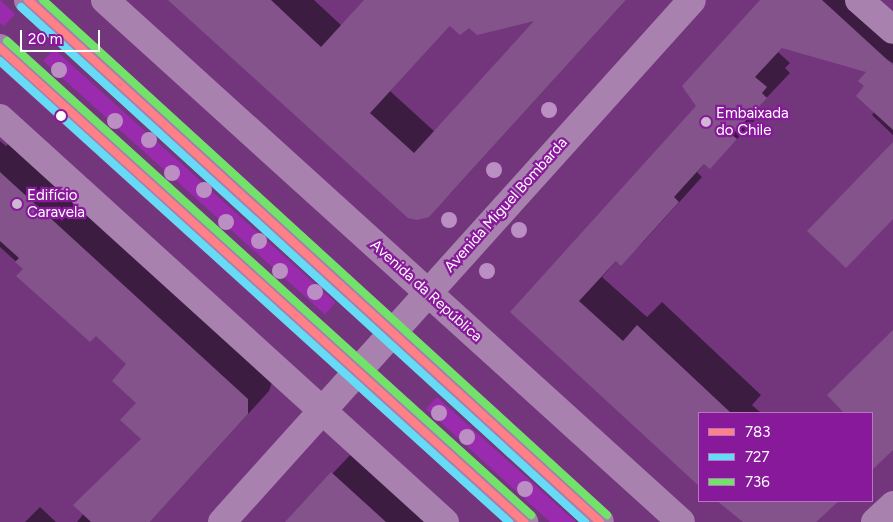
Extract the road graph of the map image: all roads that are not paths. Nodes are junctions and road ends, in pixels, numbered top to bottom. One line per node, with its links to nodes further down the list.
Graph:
1 (28, 0): 9 (main road)
2 (105, 0): 8 (street, Avenida da República)
3 (692, 0): 8 (street, Avenida Miguel Bombarda)
4 (859, 0): 5 (street)
5 (893, 30)
6 (0, 48): 10 (main road)
7 (0, 118): 11 (street)
8 (428, 292): 9 (street, Avenida Miguel Bombarda); 17 (street, Avenida da República)
9 (392, 333): 10 (street, Avenida Miguel Bombarda); 16 (main road)
10 (359, 371): 11 (street, Avenida Miguel Bombarda); 15 (main road)
11 (323, 411): 13 (street, Avenida Miguel Bombarda); 14 (street)
12 (893, 505): 18 (street)
13 (222, 522)
14 (445, 522)
15 (524, 522)
16 (600, 522)
17 (680, 522)
18 (875, 522)

